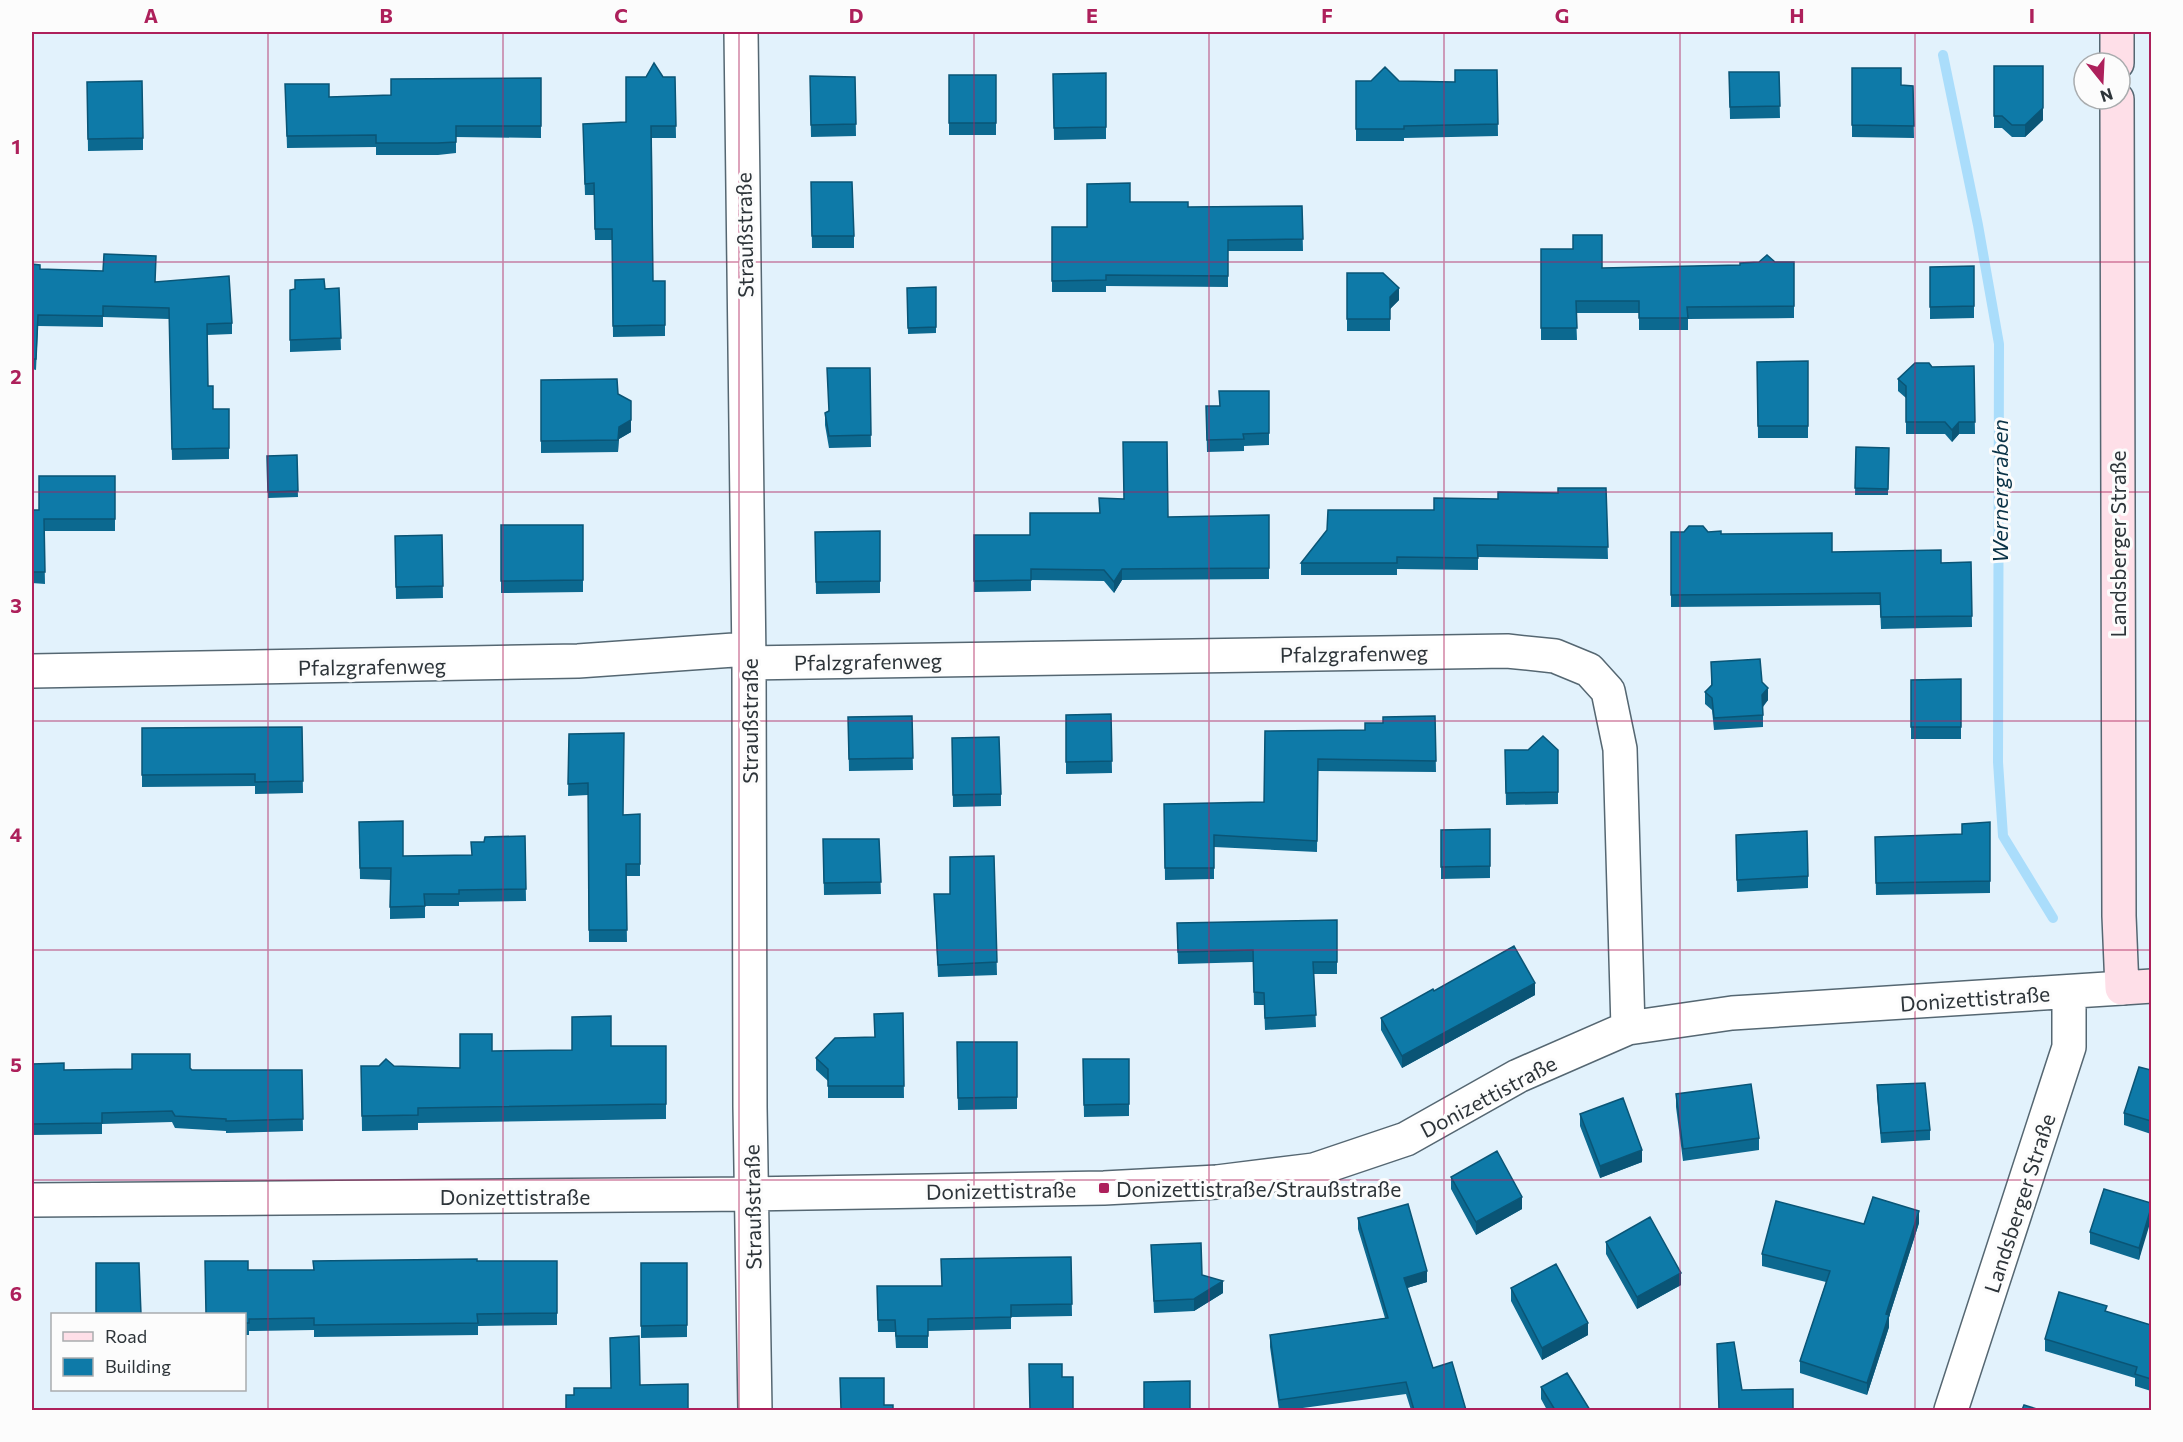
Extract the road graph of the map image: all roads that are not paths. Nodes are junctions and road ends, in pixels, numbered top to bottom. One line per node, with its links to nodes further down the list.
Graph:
1 (741, 32): 5 (street, Straußstraße)
2 (2117, 32): 3 (street)
3 (2117, 51)
4 (2117, 111): 7 (street, Landsberger Straße)
5 (749, 656): 6 (street, Pfalzgrafenweg); 9 (street, Pfalzgrafenweg); 10 (street, Straußstraße)
6 (32, 671)
7 (2137, 987): 8 (street, Donizettistraße)
8 (2069, 992): 9 (street, Donizettistraße); 13 (street, Landsberger Straße)
9 (1628, 1028): 10 (street, Donizettistraße)
10 (752, 1194): 11 (street, Donizettistraße); 12 (street, Straußstraße)
11 (32, 1200)
12 (755, 1410)
13 (1952, 1410)

